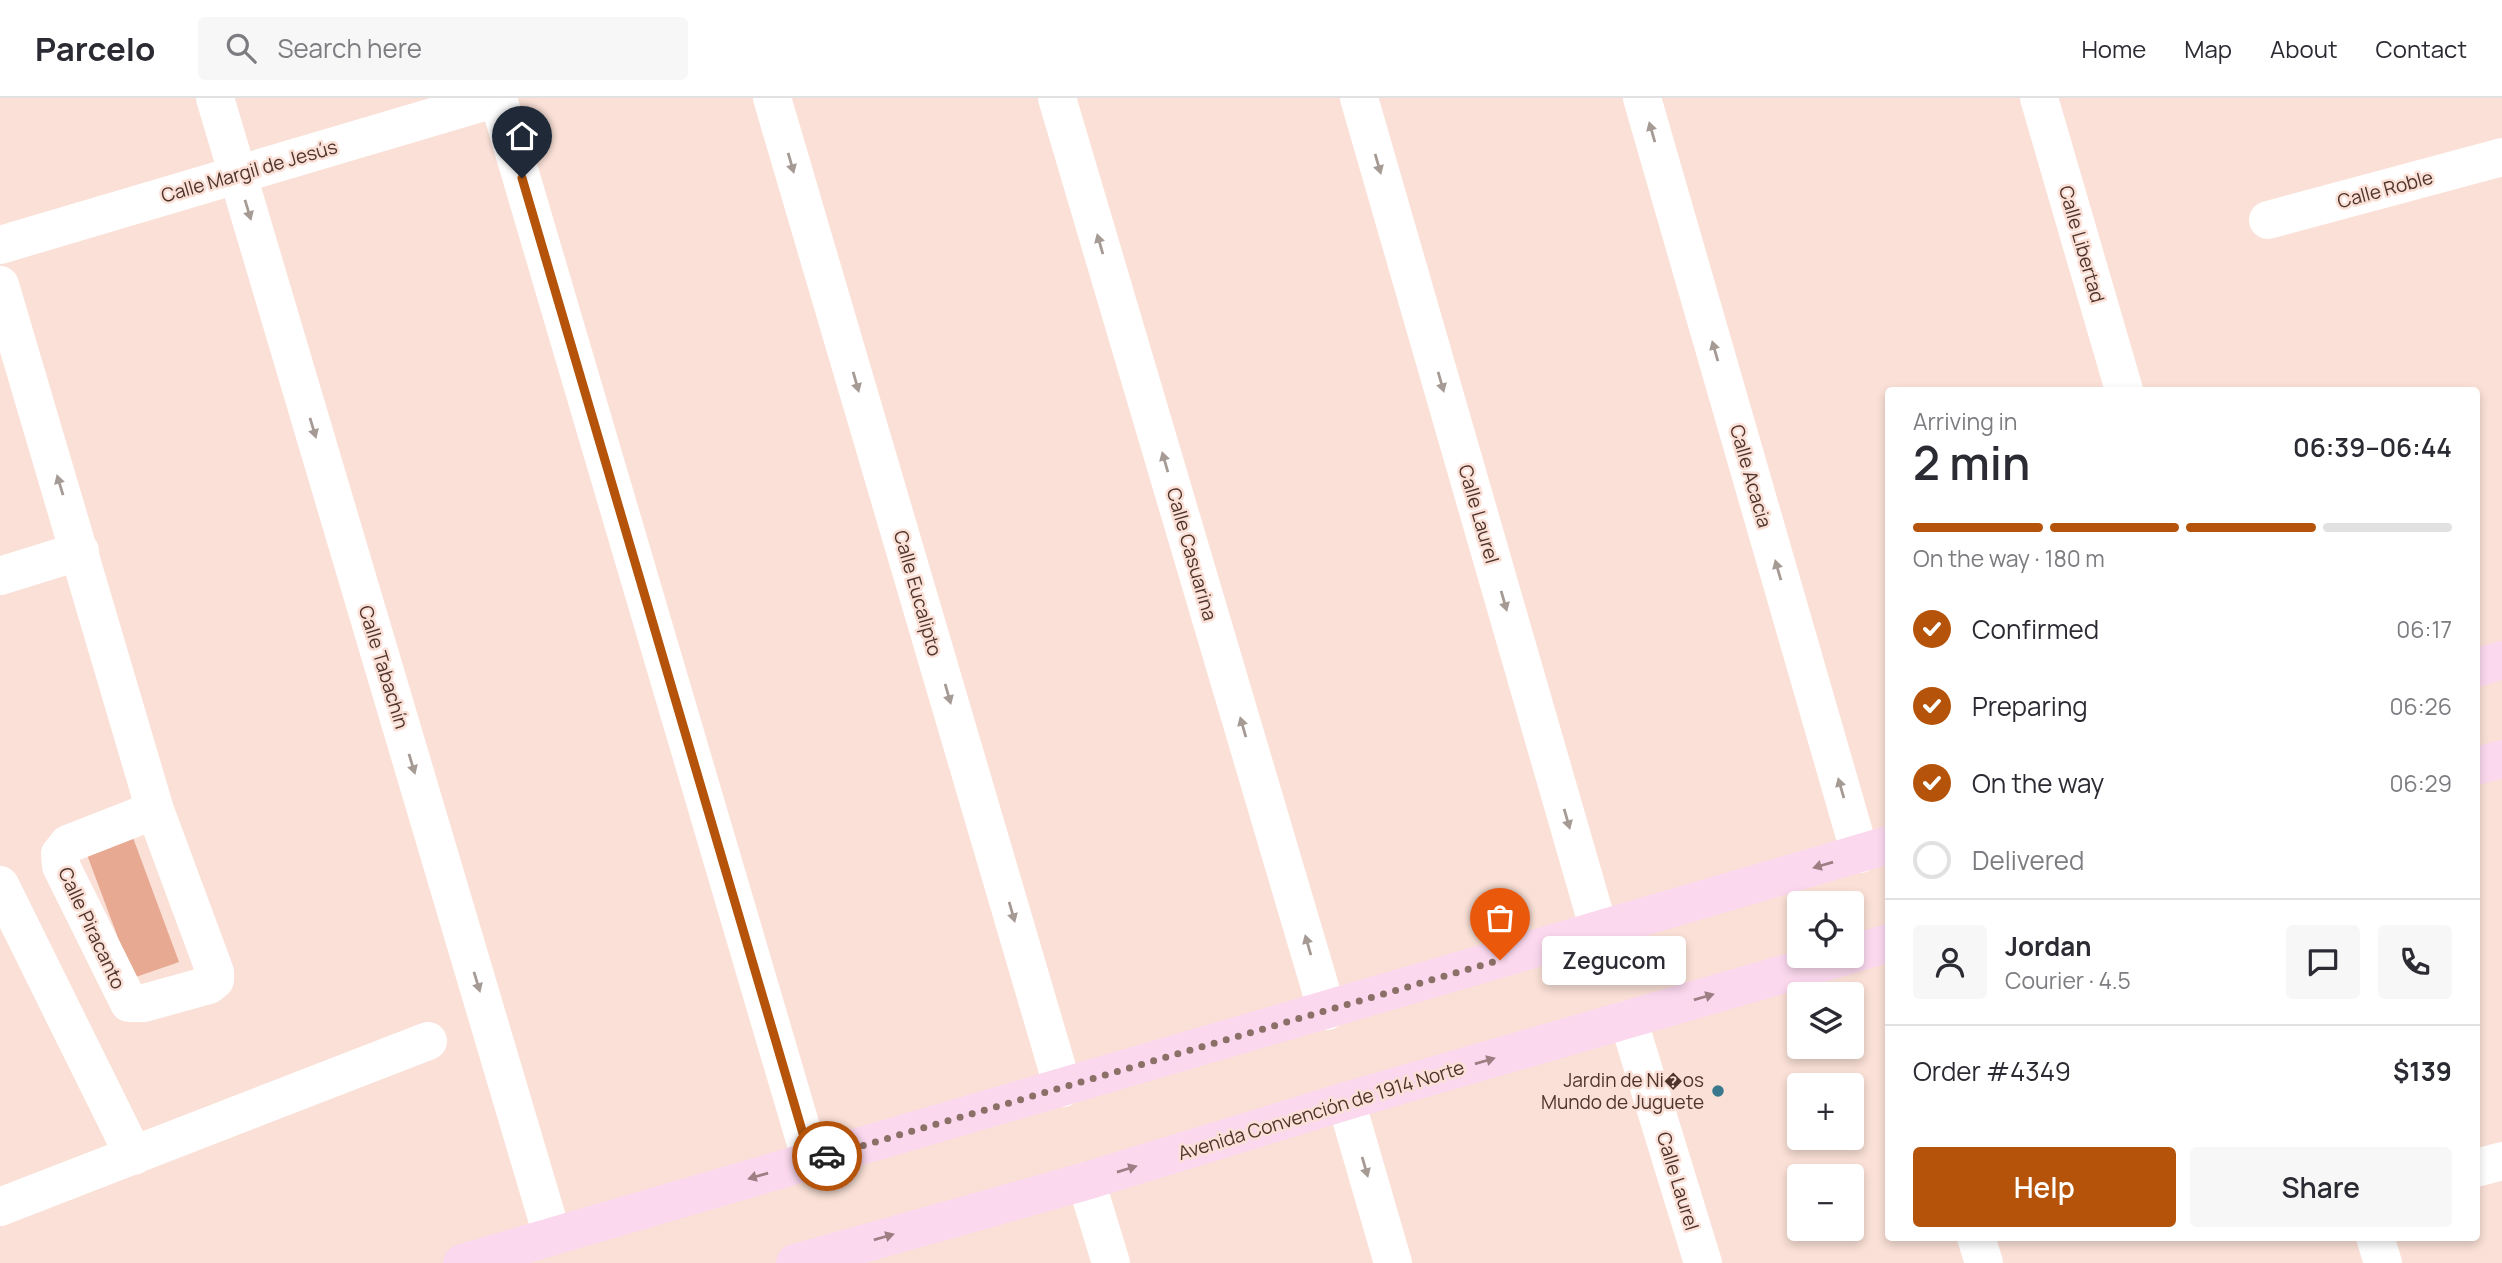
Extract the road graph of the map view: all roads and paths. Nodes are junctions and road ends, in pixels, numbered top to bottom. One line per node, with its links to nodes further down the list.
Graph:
1 (215, 98): 9 (street, Calle Tabachín)
2 (498, 98): 9 (street, Calle Margil de Jesús); 33 (street)
3 (772, 98): 30 (street, Calle Eucalipto, one-way to 30)
4 (1057, 98): 27 (street, Calle Casuarina, one-way to 4)
5 (1359, 98): 23 (street, Calle Laurel, one-way to 23)
6 (1642, 98): 21 (street, Calle Acacia, one-way to 6)
7 (2039, 98): 13 (street, Calle Libertad)
8 (2502, 157): 10 (street, Calle Roble)
9 (237, 174): 11 (street, Calle Margil de Jesús); 38 (street, Calle Tabachín, one-way to 38)
10 (2268, 220)
11 (0, 245)
12 (0, 285): 14 (street, Calle Piracanto, one-way to 12)
13 (2123, 387)
14 (80, 551): 15 (street); 20 (street, Calle Piracanto)
15 (0, 576)
16 (2502, 660): 17 (main road)
17 (2480, 667)
18 (2502, 759): 19 (main road)
19 (2480, 765)
20 (155, 810): 20 (street, Calle Piracanto)
21 (1874, 849): 23 (main road, one-way to 23)
22 (0, 884): 32 (street)
23 (1600, 930): 27 (main road)
24 (1885, 944): 25 (main road)
25 (1864, 950)
26 (1804, 968): 28 (main road, Avenida Convención de 1914 Norte, one-way to 26)
27 (1327, 1011): 30 (main road)
28 (1628, 1019): 31 (main road, Avenida Convención de 1914 Norte, one-way to 28); 46 (street, Calle Laurel)
29 (428, 1041): 32 (street)
30 (1063, 1088): 33 (main road)
31 (1346, 1101): 36 (main road, Avenida Convención de 1914 Norte, one-way to 31); 45 (street, one-way to 45)
32 (134, 1156): 37 (street)
33 (811, 1161): 38 (main road, one-way to 38)
34 (2502, 1161): 35 (street)
35 (2480, 1167)
36 (1086, 1181): 41 (main road, Avenida Convención de 1914 Norte, one-way to 36); 44 (street)
37 (0, 1207)
38 (552, 1235): 42 (main road)
39 (1977, 1241): 47 (street)
40 (2376, 1241): 48 (street)
41 (836, 1257): 43 (main road, Avenida Convención de 1914 Norte)
42 (461, 1263)
43 (795, 1263)
44 (1111, 1263)
45 (1393, 1263)
46 (1703, 1263)
47 (1984, 1263)
48 (2383, 1263)

